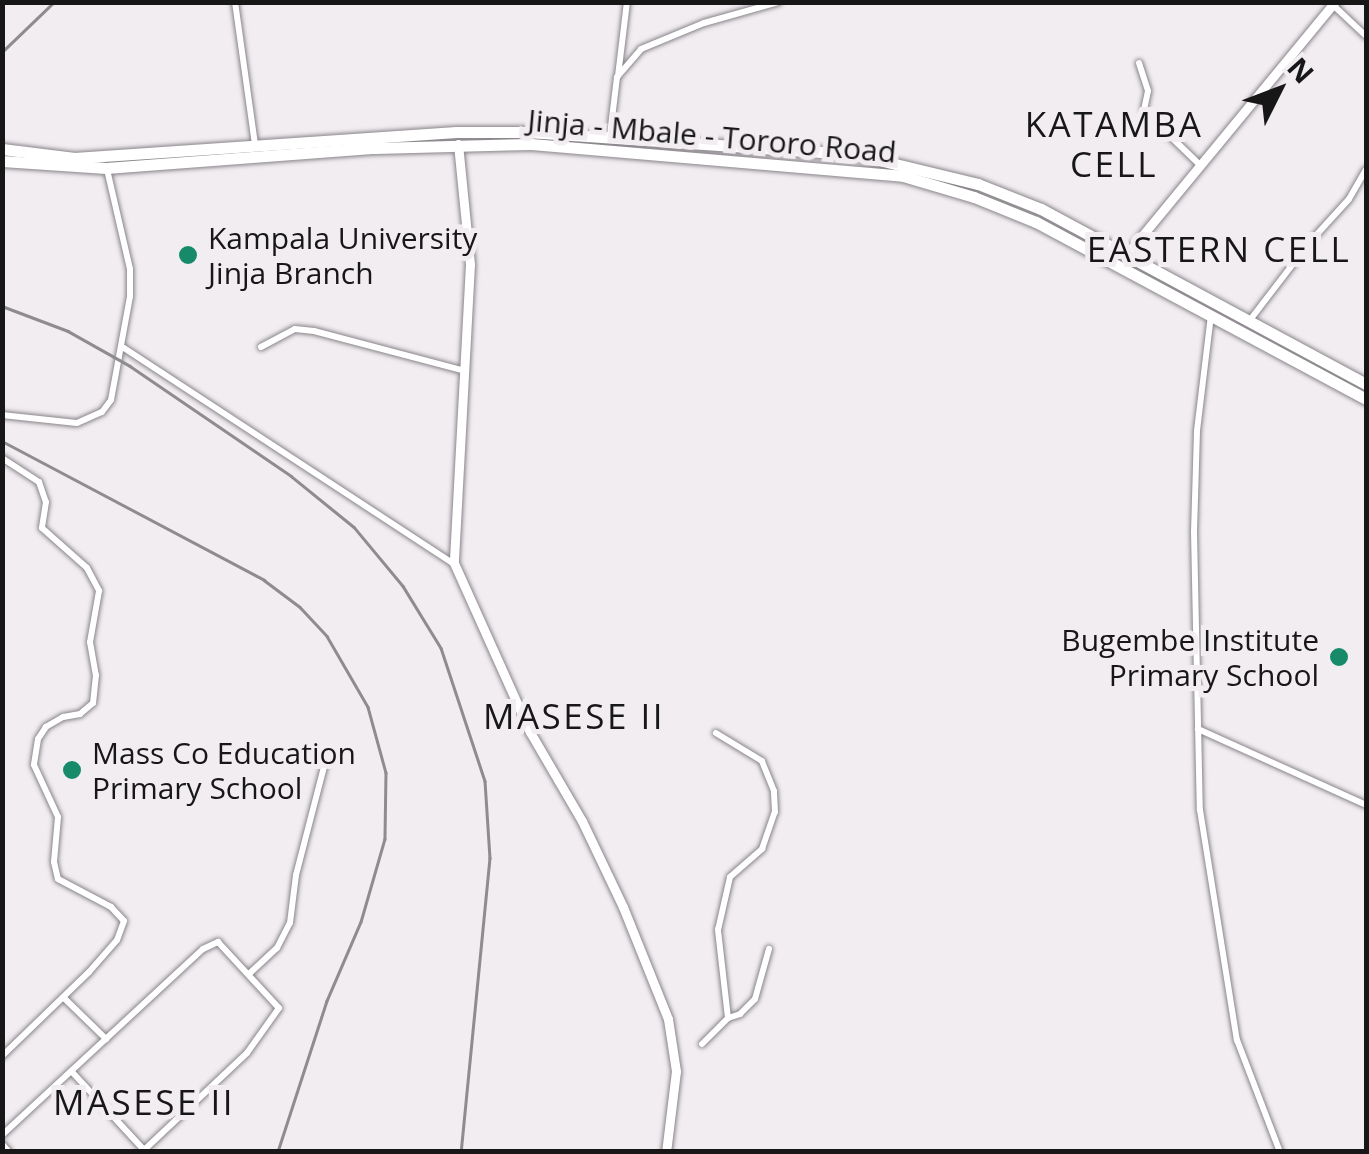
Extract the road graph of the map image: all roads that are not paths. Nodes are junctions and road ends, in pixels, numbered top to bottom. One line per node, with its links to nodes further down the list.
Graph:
1 (236, 2): 9 (street)
2 (627, 2): 7 (street)
3 (778, 2): 7 (street)
4 (1334, 4): 5 (street); 13 (street)
5 (1366, 36)
6 (1139, 63): 13 (street)
7 (618, 77): 8 (street)
8 (610, 135): 9 (highway, Jinja - Mbale - Tororo Road); 16 (highway, Jinja - Mbale - Tororo Road)
9 (255, 144): 11 (highway, Jinja - Mbale - Tororo Road)
10 (458, 144): 14 (highway, Jinja - Mbale - Tororo Road); 17 (highway, Jinja - Mbale - Tororo Road); 21 (street)
11 (2, 149)
12 (2, 161): 14 (highway, Jinja - Mbale - Tororo Road)
13 (1202, 167): 16 (street)
14 (106, 168): 19 (street)
15 (1366, 169): 18 (street)
16 (1127, 254): 18 (highway, Jinja - Mbale - Tororo Road)
17 (1211, 314): 23 (highway, Jinja - Mbale - Tororo Road); 27 (street)
18 (1250, 321): 22 (highway, Jinja - Mbale - Tororo Road)
19 (124, 348): 24 (street); 26 (street)
20 (261, 348): 21 (street)
21 (467, 371): 26 (street)
22 (1363, 378)
23 (1366, 398)
24 (2, 415)
25 (2, 458): 33 (street)
26 (454, 563): 43 (street)
27 (1198, 729): 30 (street); 44 (street)
28 (716, 732): 34 (street)
29 (326, 755): 32 (street)
30 (1366, 805)
31 (769, 949): 34 (street)
32 (250, 974): 35 (street); 41 (street)
33 (64, 998): 35 (street); 37 (street)
34 (728, 1018): 36 (street)
35 (106, 1039): 38 (street)
36 (702, 1044)
37 (2, 1056)
38 (73, 1073): 39 (street); 41 (street)
39 (2, 1135)
40 (2, 1144): 42 (street)
41 (145, 1151)
42 (10, 1152)
43 (666, 1152)
44 (1280, 1152)

